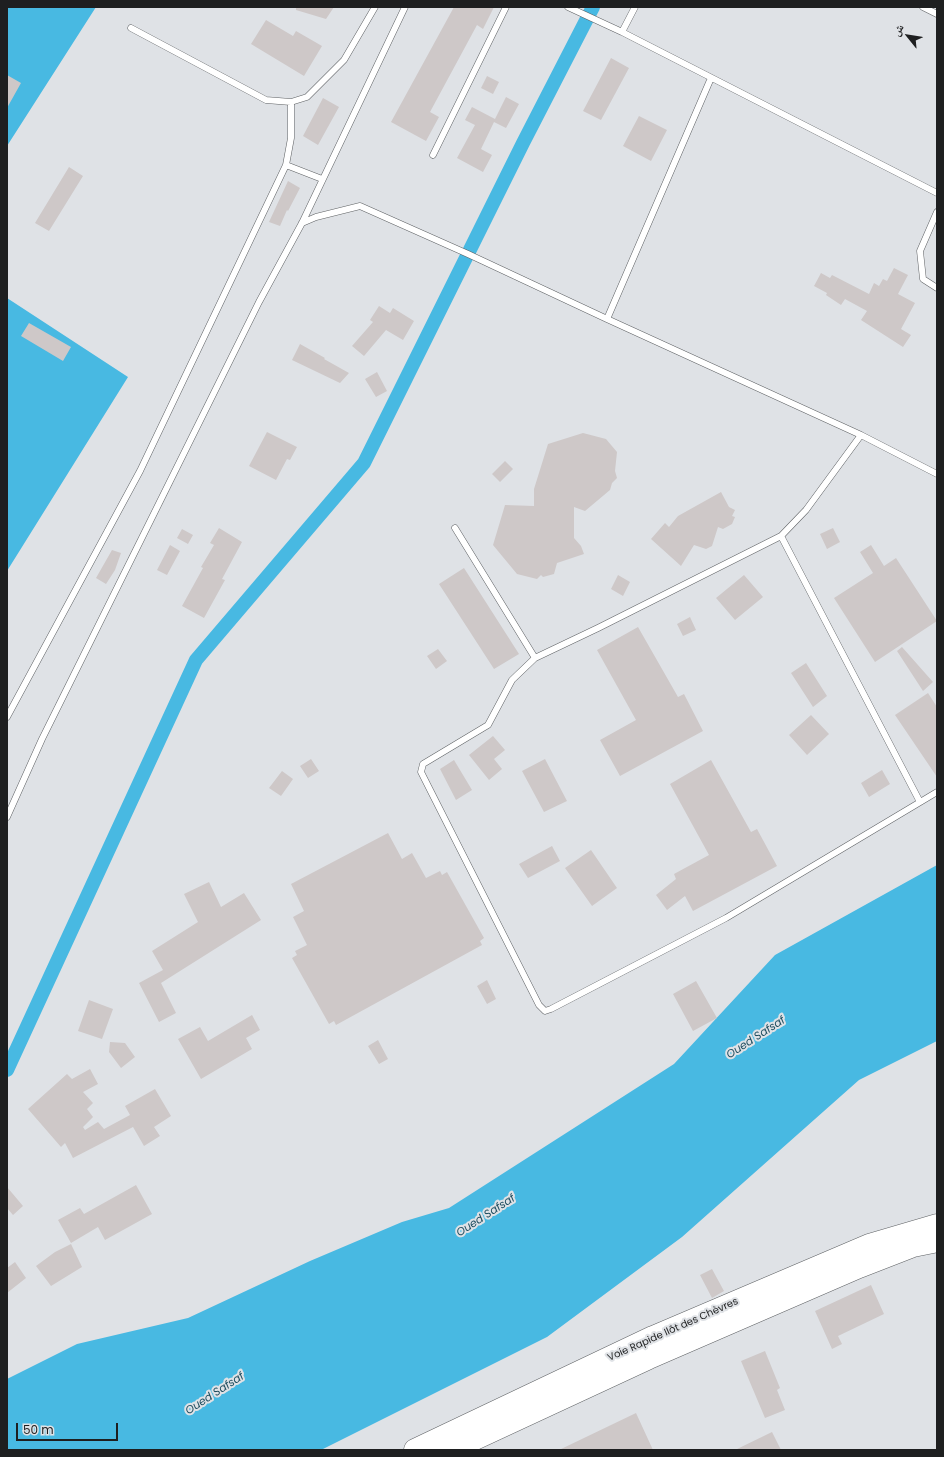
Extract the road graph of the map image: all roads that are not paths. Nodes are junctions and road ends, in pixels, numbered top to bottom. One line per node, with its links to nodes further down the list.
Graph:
1 (375, 7): 11 (lane)
2 (405, 7): 14 (lane)
3 (506, 7): 12 (lane)
4 (568, 7): 9 (lane)
5 (634, 7): 9 (lane)
6 (923, 7): 7 (lane)
7 (937, 14)
8 (132, 28): 11 (lane)
9 (622, 32): 10 (lane)
10 (711, 78): 15 (lane); 19 (lane)
11 (291, 102): 13 (lane)
12 (433, 155)
13 (286, 165): 14 (lane); 25 (lane)
14 (322, 179): 17 (lane)
15 (937, 194)
16 (937, 212): 18 (lane)
17 (302, 223): 19 (lane); 28 (lane)
18 (937, 288)
19 (607, 319): 20 (lane)
20 (861, 435): 21 (lane); 23 (lane)
21 (937, 474)
22 (455, 528): 24 (lane)
23 (781, 536): 24 (lane); 27 (lane)
24 (535, 658): 27 (lane)
25 (7, 717)
26 (937, 792): 27 (lane)
27 (920, 802)
28 (7, 817)
29 (937, 1225): 31 (highway, Voie Rapide Ilôt des Chèvres)
30 (937, 1241): 32 (highway, Voie Rapide Ilôt des Chèvres)
31 (415, 1450)
32 (451, 1450)

